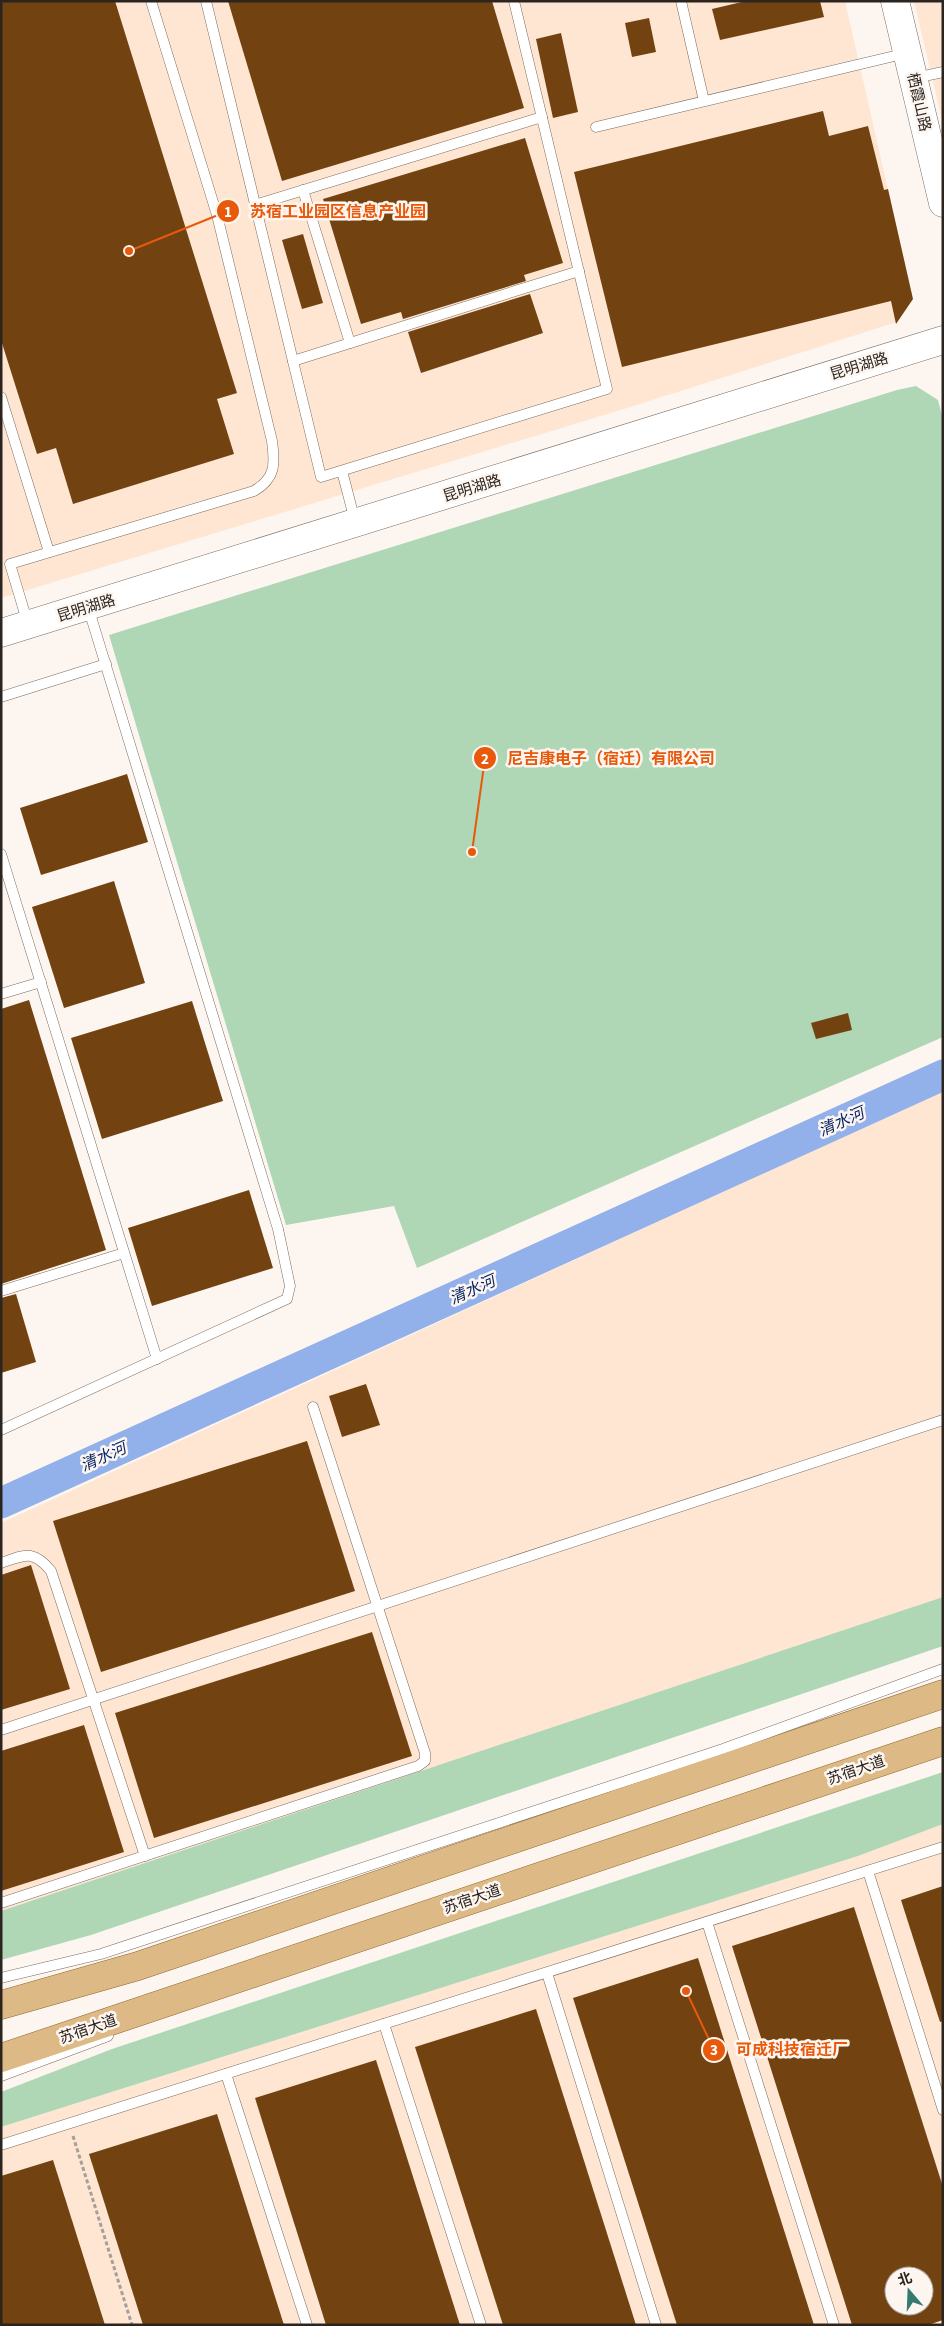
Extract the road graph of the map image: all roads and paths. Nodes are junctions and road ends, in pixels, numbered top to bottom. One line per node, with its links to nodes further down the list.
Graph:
1 (152, 1): 21 (lane)
2 (206, 1): 13 (lane)
3 (514, 1): 9 (lane)
4 (681, 1): 8 (lane)
5 (895, 1): 6 (street, 栖霞山路)
6 (911, 66): 7 (lane); 8 (lane); 12 (street, 栖霞山路)
7 (943, 72)
8 (704, 101): 10 (lane)
9 (542, 117): 11 (lane); 14 (lane)
10 (596, 126)
11 (303, 190): 13 (lane); 16 (lane)
12 (943, 203)
13 (255, 205): 17 (lane)
14 (579, 271): 16 (lane); 19 (lane)
15 (943, 340): 20 (street, 昆明湖路)
16 (350, 343): 17 (lane)
17 (293, 361): 19 (lane)
18 (1, 397): 21 (lane)
19 (342, 471): 20 (lane)
20 (356, 524): 23 (street, 昆明湖路)
21 (49, 552): 22 (lane)
22 (6, 563): 24 (lane)
23 (88, 607): 24 (street, 昆明湖路); 26 (lane)
24 (29, 625): 25 (street, 昆明湖路)
25 (1, 633)
26 (106, 664): 27 (lane); 33 (lane)
27 (1, 697)
28 (1, 854): 29 (lane)
29 (41, 982): 30 (lane); 31 (lane)
30 (1, 994)
31 (124, 1253): 32 (lane); 33 (lane)
32 (1, 1291)
33 (157, 1359): 36 (lane)
34 (314, 1408): 38 (lane)
35 (943, 1420): 38 (lane)
36 (1, 1430)
37 (1, 1563): 41 (lane)
38 (378, 1606): 41 (lane); 45 (lane)
39 (943, 1669): 50 (lane)
40 (943, 1694): 51 (main road)
41 (94, 1700): 42 (lane); 45 (lane)
42 (1, 1730)
43 (943, 1740): 54 (main road, 苏宿大道)
44 (943, 1847): 46 (lane)
45 (146, 1856): 47 (lane)
46 (868, 1871): 48 (lane); 57 (lane)
47 (1, 1903)
48 (707, 1922): 49 (lane); 64 (lane)
49 (547, 1972): 52 (lane); 63 (lane)
50 (1, 1978)
51 (1, 2005)
52 (384, 2024): 55 (lane); 62 (lane)
53 (120, 2032): 56 (lane)
54 (1, 2058)
55 (226, 2074): 58 (lane); 61 (lane)
56 (1, 2076)
57 (943, 2110)
58 (69, 2123): 59 (lane); 60 (path)
59 (1, 2145)
60 (132, 2325)
61 (307, 2325)
62 (481, 2325)
63 (656, 2325)
64 (834, 2325)

